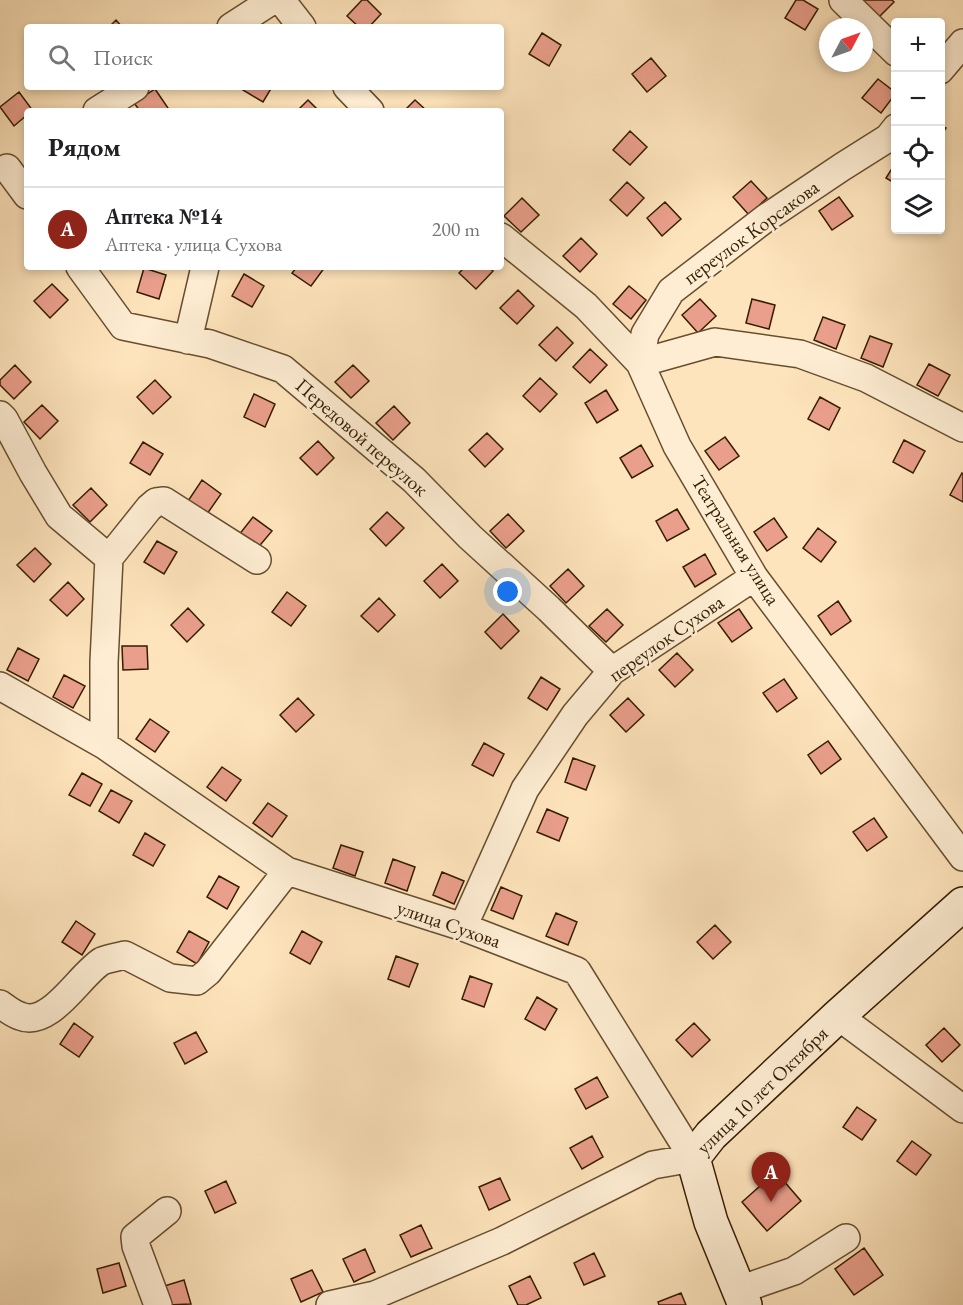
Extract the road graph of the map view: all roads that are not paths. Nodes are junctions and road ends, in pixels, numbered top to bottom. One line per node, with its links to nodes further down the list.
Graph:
1 (273, 0): 4 (street)
2 (281, 0): 5 (street)
3 (843, 0): 7 (street)
4 (236, 24)
5 (300, 24)
6 (963, 43): 8 (street)
7 (891, 47)
8 (945, 64)
9 (130, 90): 11 (street)
10 (350, 90): 12 (street)
11 (102, 108)
12 (367, 108)
13 (891, 134): 20 (street, переулок Корсакова)
14 (11, 165): 15 (street)
15 (24, 189)
16 (504, 239): 20 (street, Театральная улица)
17 (82, 270): 19 (street, Передовой переулок)
18 (204, 270): 19 (street)
19 (189, 340): 26 (street, Передовой переулок)
20 (640, 363): 22 (street); 25 (street, Театральная улица)
21 (0, 415): 23 (street)
22 (963, 428)
23 (109, 558): 24 (street); 28 (street)
24 (257, 560)
25 (754, 576): 26 (street, переулок Сухова); 29 (street, Театральная улица)
26 (612, 671): 32 (street, переулок Сухова)
27 (0, 686): 28 (street, улица Сухова)
28 (104, 745): 30 (street, улица Сухова)
29 (963, 857)
30 (287, 871): 32 (street, улица Сухова); 33 (street)
31 (963, 904): 34 (street, улица 10 лет Октября)
32 (463, 927): 36 (street, улица Сухова)
33 (0, 1004)
34 (838, 1016): 35 (street); 36 (street, улица 10 лет Октября)
35 (963, 1109)
36 (693, 1158): 39 (street, улица Сухова); 41 (street, улица 10 лет Октября)
37 (167, 1211): 40 (street)
38 (846, 1238): 39 (street)
39 (742, 1298)
40 (158, 1305)
41 (330, 1305)

